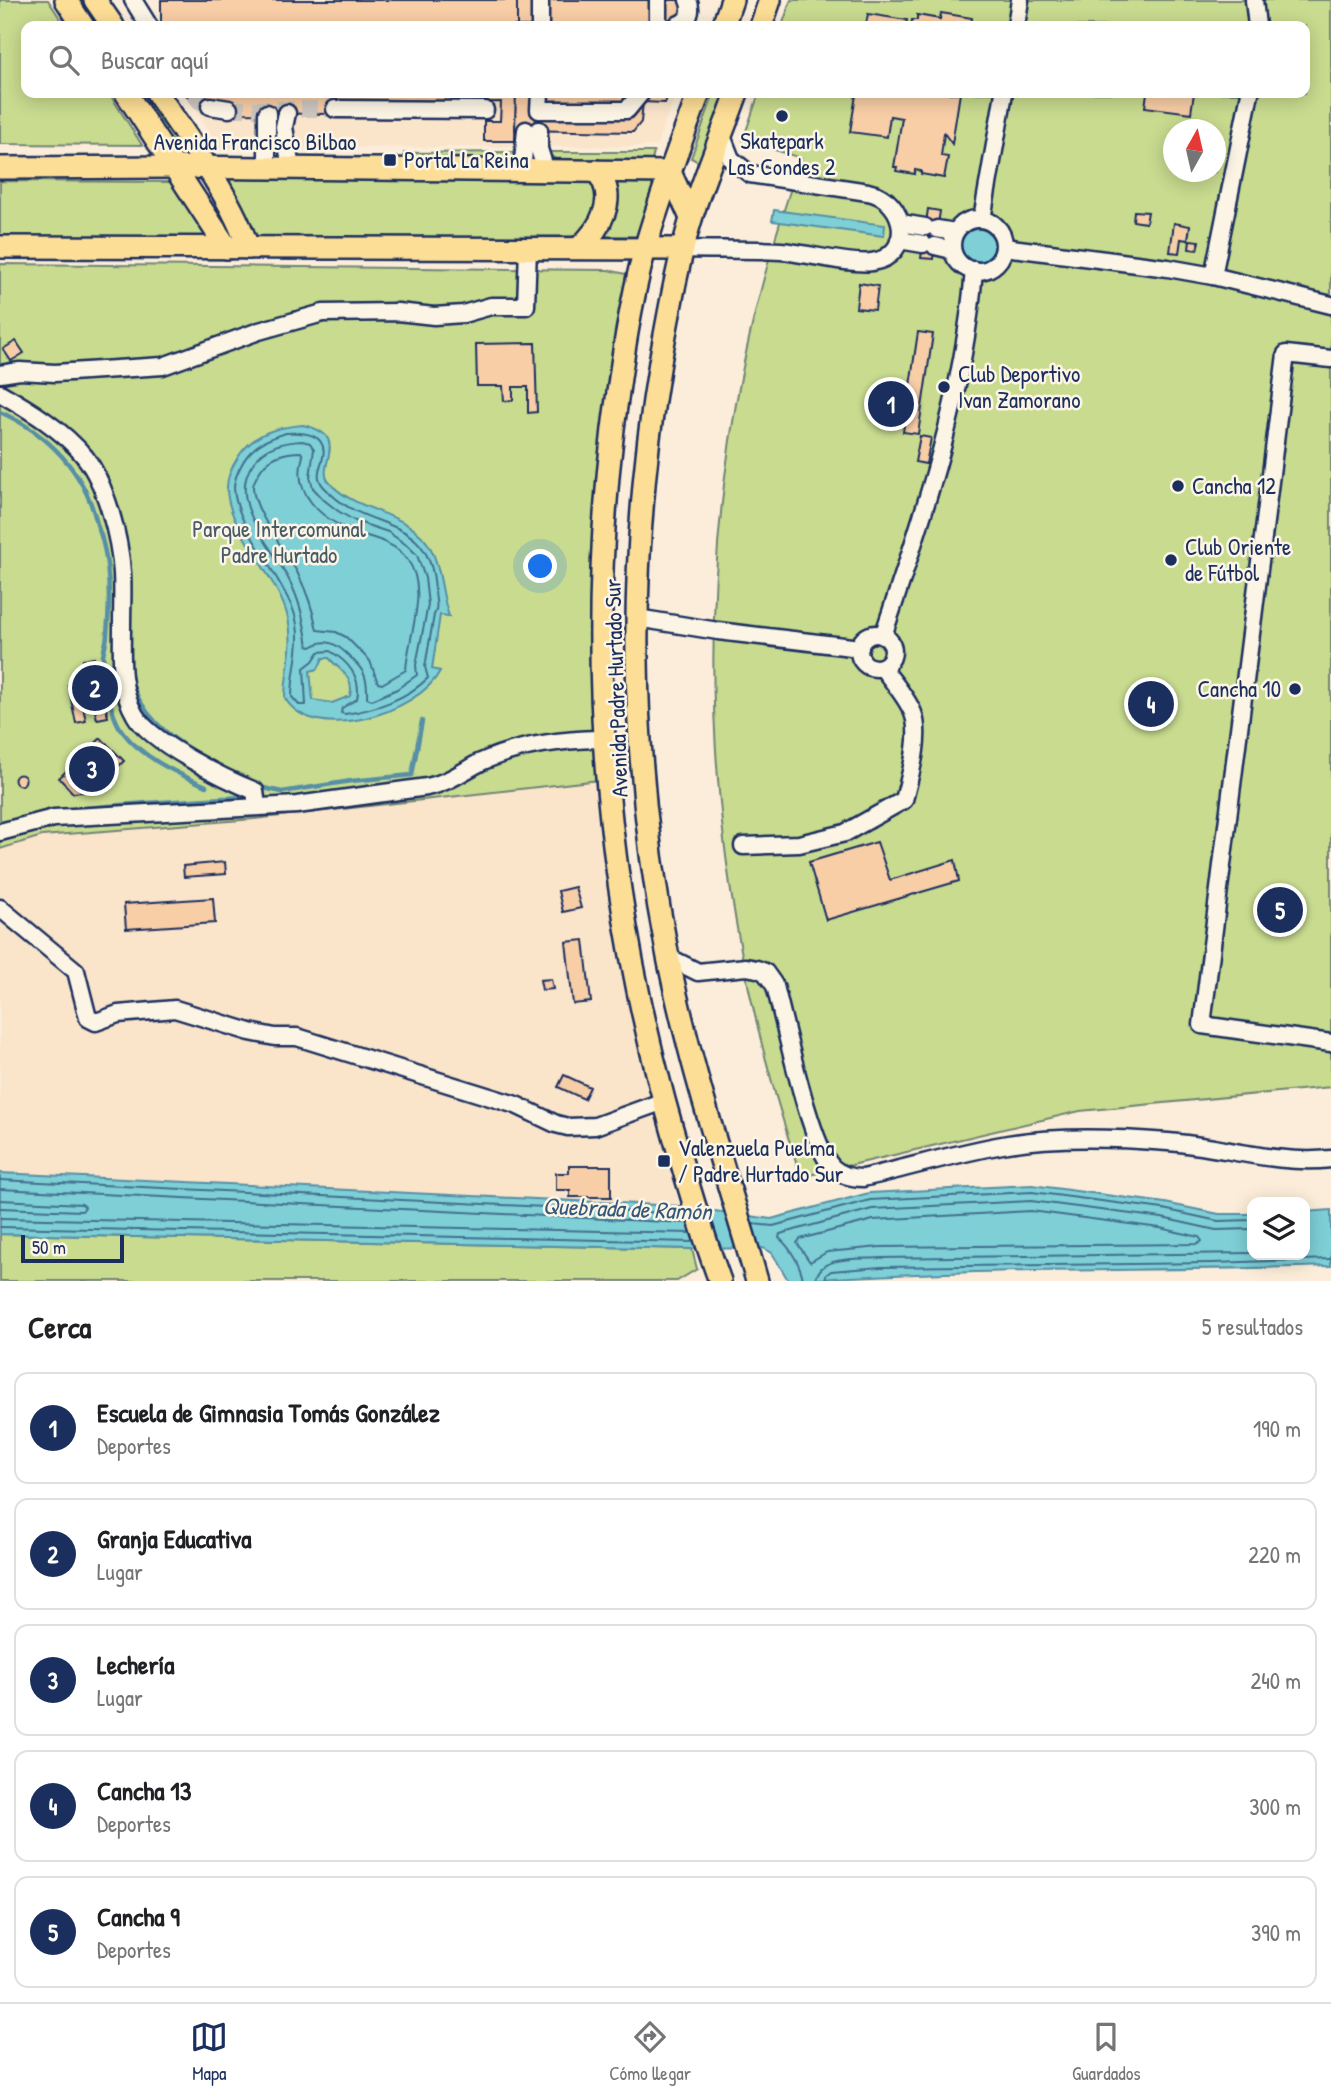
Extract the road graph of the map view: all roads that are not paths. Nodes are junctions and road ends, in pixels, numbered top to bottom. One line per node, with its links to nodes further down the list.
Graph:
1 (66, 0): 10 (main road)
2 (95, 0): 11 (main road)
3 (133, 0): 12 (lane)
4 (540, 0): 13 (lane)
5 (658, 0): 14 (lane)
6 (688, 0): 15 (lane)
7 (770, 0): 16 (main road)
8 (1020, 0): 17 (lane)
9 (1254, 0): 18 (lane)
10 (80, 21)
11 (110, 21)
12 (146, 21)
13 (540, 21)
14 (658, 21)
15 (683, 21)
16 (763, 21)
17 (1017, 21)
18 (1256, 21)
19 (130, 98): 34 (main road)
20 (160, 98): 36 (main road)
21 (540, 98): 22 (lane)
22 (636, 98)
23 (697, 98): 42 (main road, Avenida Padre Hurtado Sur)
24 (735, 98): 33 (main road, Avenida Padre Hurtado Sur)
25 (1003, 98): 44 (lane)
26 (1249, 98): 56 (lane)
27 (210, 106): 28 (lane)
28 (229, 108)
29 (335, 109): 30 (lane)
30 (485, 110)
31 (267, 113): 37 (lane)
32 (287, 113): 38 (lane)
33 (722, 136): 43 (main road, Avenida Padre Hurtado Sur); 45 (lane)
34 (175, 167): 35 (main road, Avenida Francisco Bilbao); 36 (main road, Avenida Francisco Bilbao); 49 (main road)
35 (0, 168)
36 (205, 168): 37 (main road, Avenida Francisco Bilbao); 49 (main road)
37 (267, 168): 38 (main road, Avenida Francisco Bilbao)
38 (291, 169): 39 (main road, Avenida Francisco Bilbao)
39 (522, 171): 40 (main road, Avenida Francisco Bilbao); 40 (lane)
40 (545, 171): 41 (main road, Avenida Francisco Bilbao)
41 (596, 171): 42 (main road, Avenida Francisco Bilbao); 51 (main road)
42 (670, 172): 43 (main road); 53 (main road, Avenida Padre Hurtado Sur)
43 (691, 218): 52 (main road, Avenida Padre Hurtado Sur)
44 (982, 219): 46 (lane); 48 (lane)
45 (900, 231): 46 (lane); 52 (lane); 54 (lane)
46 (955, 232): 54 (lane)
47 (0, 247): 49 (main road)
48 (1004, 247): 55 (lane); 56 (lane)
49 (238, 248): 50 (main road)
50 (528, 248): 51 (main road); 59 (lane)
51 (579, 248): 53 (main road)
52 (684, 249): 53 (main road); 61 (main road, Avenida Padre Hurtado Sur)
53 (645, 250): 65 (main road, Avenida Padre Hurtado Sur)
54 (952, 250): 55 (lane)
55 (974, 270): 62 (lane)
56 (1213, 276): 57 (lane)
57 (1331, 305)
58 (1331, 359): 71 (lane)
59 (0, 374)
60 (0, 393): 66 (lane)
61 (637, 618): 63 (lane); 70 (main road, Avenida Padre Hurtado Sur)
62 (883, 636): 63 (lane); 64 (lane)
63 (860, 648): 64 (lane)
64 (881, 667): 68 (lane)
65 (603, 746): 66 (lane); 72 (main road, Avenida Padre Hurtado Sur)
66 (257, 806): 67 (lane)
67 (0, 832)
68 (743, 846)
69 (0, 908): 72 (lane)
70 (668, 957): 73 (lane); 74 (main road, Avenida Padre Hurtado Sur)
71 (1331, 1043)
72 (664, 1101): 75 (main road, Avenida Padre Hurtado Sur)
73 (1331, 1159)
74 (754, 1271)
75 (720, 1281)

